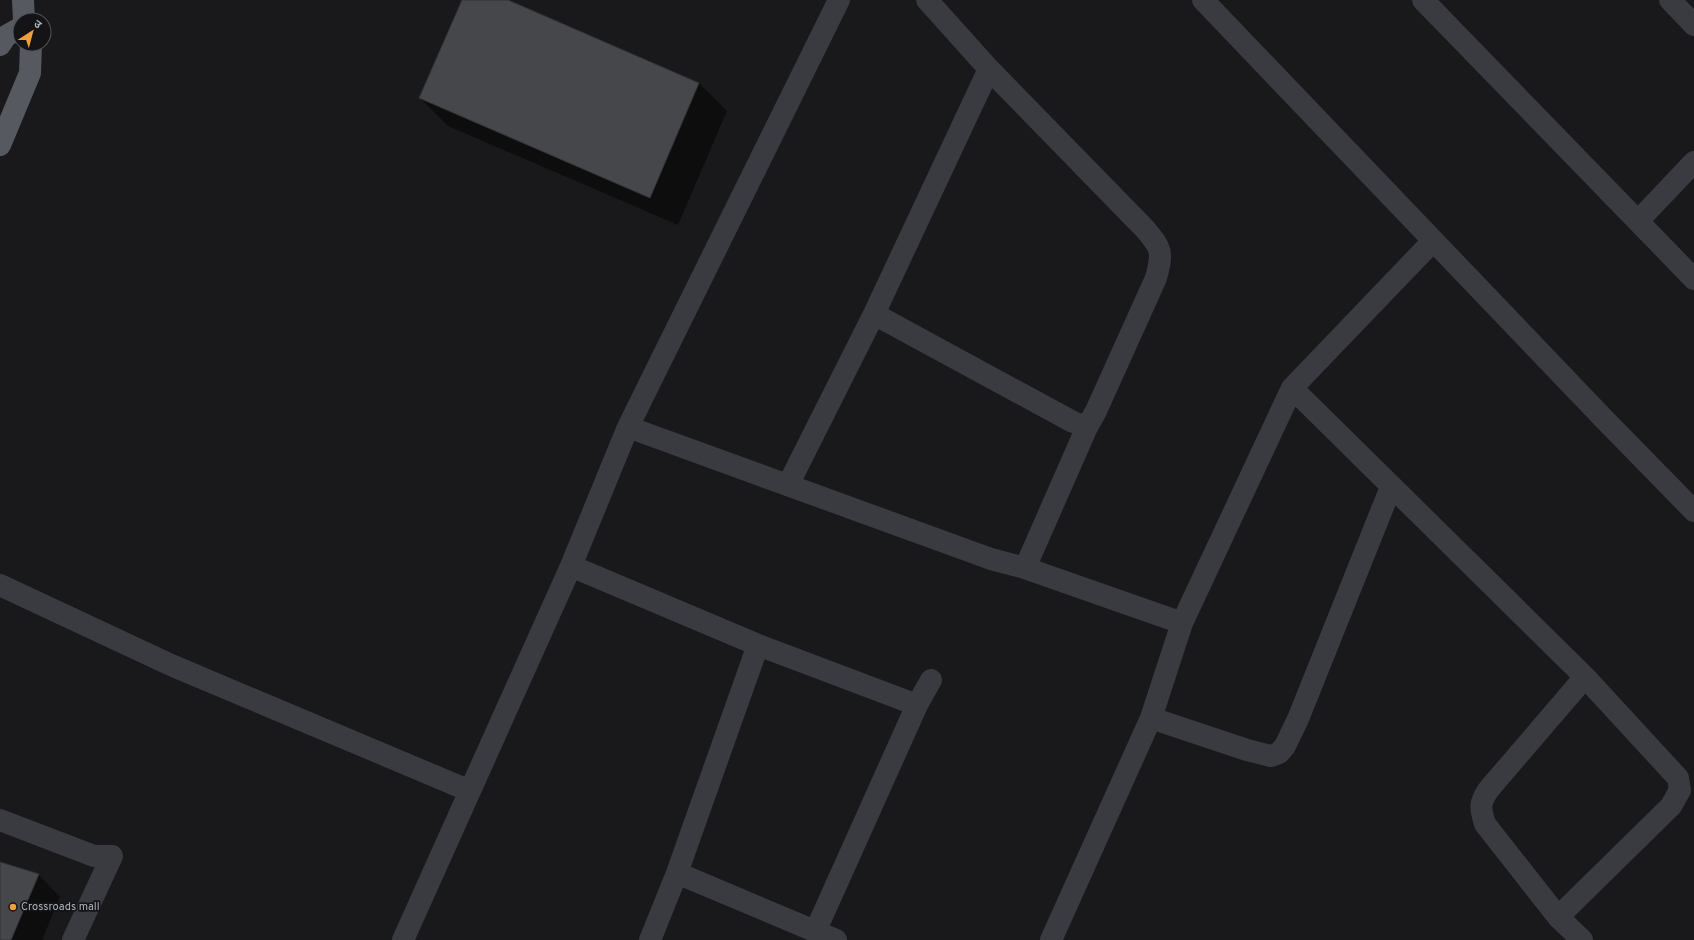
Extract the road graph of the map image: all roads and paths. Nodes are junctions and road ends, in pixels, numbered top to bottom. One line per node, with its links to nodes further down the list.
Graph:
1 (23, 0): 7 (main road)
2 (840, 0): 20 (street)
3 (927, 0): 12 (street)
4 (1202, 0): 16 (street)
5 (1423, 0): 15 (street)
6 (1670, 0): 8 (street)
7 (24, 12)
8 (1694, 25)
9 (12, 33): 10 (main road)
10 (0, 45)
11 (31, 52): 13 (main road)
12 (989, 69): 18 (street); 21 (street)
13 (0, 145)
14 (1694, 162): 15 (street)
15 (1638, 221): 17 (street)
16 (1433, 241): 19 (street); 24 (street)
17 (1694, 279)
18 (874, 314): 21 (street); 22 (street)
19 (1292, 388): 23 (street); 28 (street)
20 (628, 427): 22 (street); 25 (street)
21 (1087, 427): 26 (street)
22 (788, 485): 26 (street)
23 (1391, 487): 30 (street); 33 (street)
24 (1694, 511)
25 (570, 566): 29 (street); 34 (street)
26 (1026, 568): 28 (street)
27 (0, 585): 34 (street)
28 (1182, 623): 33 (street)
29 (758, 645): 32 (street); 36 (street)
30 (1585, 677): 37 (street); 37 (street)
31 (931, 680): 32 (street)
32 (917, 705): 38 (street)
33 (1152, 718): 44 (street)
34 (470, 791): 41 (street)
35 (0, 820): 40 (street)
36 (677, 873): 38 (street); 42 (street)
37 (1558, 917): 39 (street)
38 (815, 932): 43 (street)
39 (1575, 938)
40 (73, 940)
41 (403, 940)
42 (650, 940)
43 (836, 940)
44 (1051, 940)

